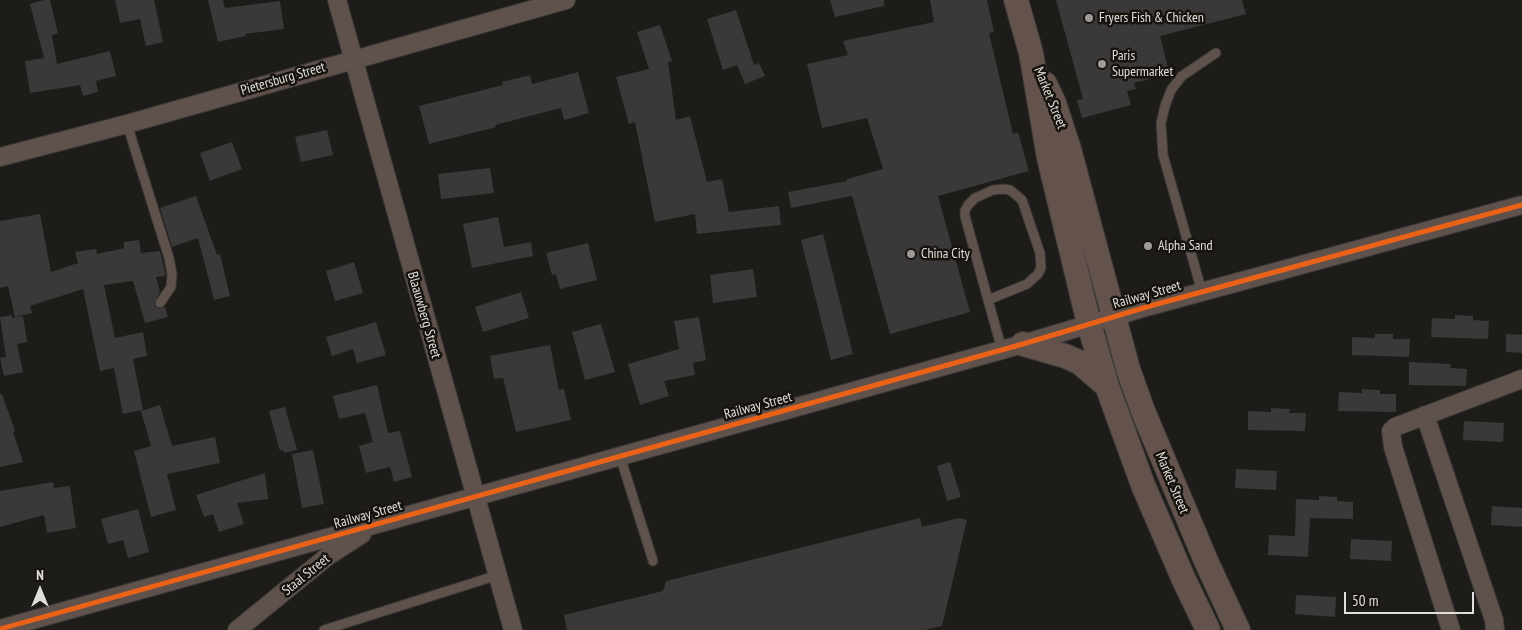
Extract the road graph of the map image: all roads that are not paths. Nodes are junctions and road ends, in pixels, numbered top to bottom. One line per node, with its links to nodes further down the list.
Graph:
1 (337, 0): 6 (street, Blaauwberg Street)
2 (566, 0): 6 (street, Pietersburg Street)
3 (1016, 0): 4 (main road)
4 (1031, 52): 13 (main road, Market Street); 14 (main road, Market Street)
5 (1216, 52): 10 (lane)
6 (353, 59): 7 (street, Pietersburg Street); 20 (street, Blaauwberg Street)
7 (127, 124): 8 (street, Pietersburg Street); 12 (lane)
8 (0, 157)
9 (1522, 205): 10 (street, Railway Street)
10 (1202, 292): 13 (street, Railway Street)
11 (988, 300): 11 (lane); 15 (lane)
12 (160, 303)
13 (1114, 316): 14 (street, Railway Street); 29 (main road, Market Street)
14 (1089, 324): 15 (street, Railway Street); 17 (main road, Market Street)
15 (1013, 347): 17 (main road); 19 (street, Railway Street)
16 (1522, 379): 18 (street)
17 (1107, 386): 28 (main road, Market Street)
18 (1425, 415): 30 (street); 31 (street)
19 (620, 456): 20 (street, Railway Street); 22 (lane)
20 (475, 496): 21 (street, Railway Street); 23 (street, Blaauwberg Street)
21 (378, 524): 24 (street, Railway Street); 25 (street, Staal Street)
22 (653, 561)
23 (498, 575): 26 (lane); 27 (street, Blaauwberg Street)
24 (0, 629)
25 (237, 630)
26 (324, 630)
27 (513, 630)
28 (1208, 630)
29 (1238, 630)
30 (1450, 630)
31 (1495, 630)

